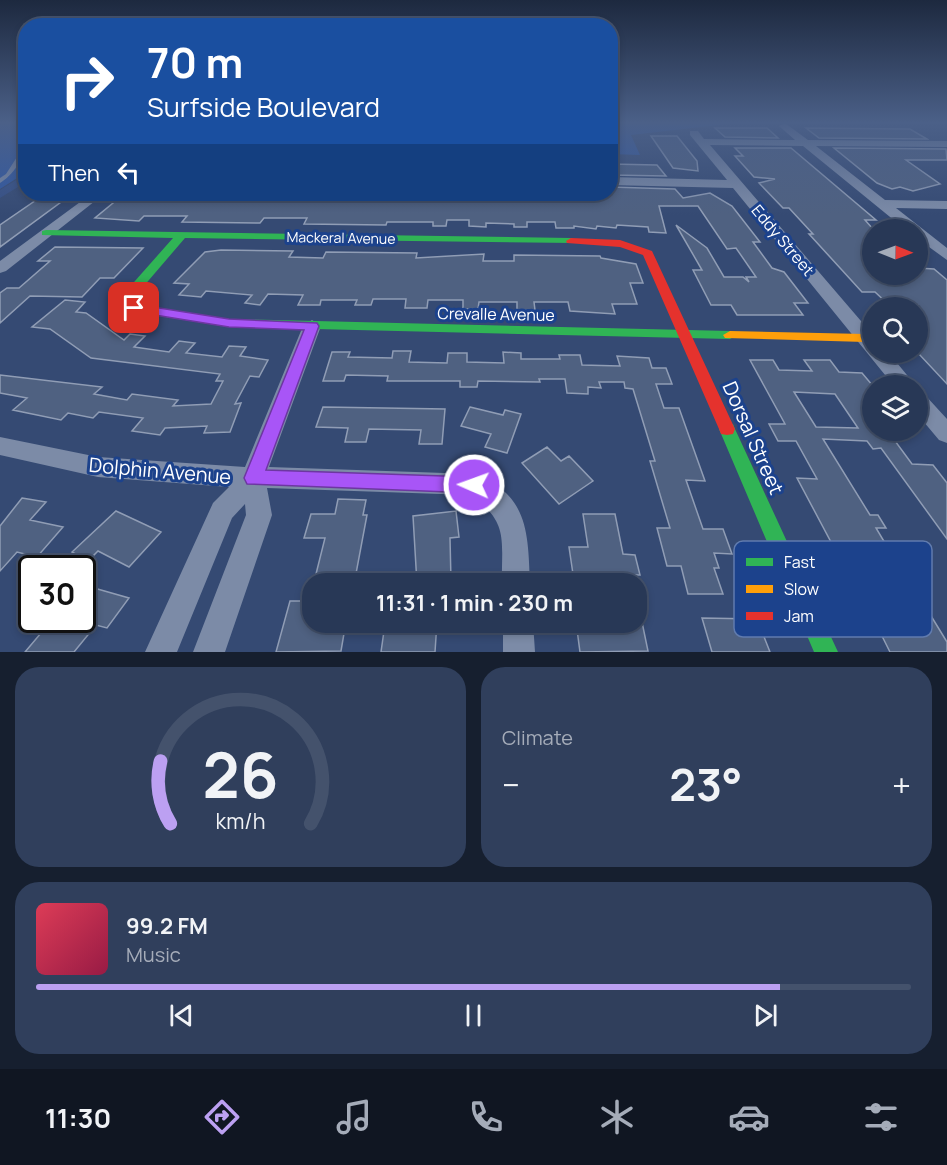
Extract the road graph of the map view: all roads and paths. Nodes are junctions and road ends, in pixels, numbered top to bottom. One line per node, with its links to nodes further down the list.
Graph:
1 (711, 153): 6 (street, Eddy Street)
2 (818, 153): 8 (street)
3 (18, 158): 4 (lane)
4 (0, 181)
5 (618, 181): 6 (street)
6 (736, 184): 18 (street, Eddy Street)
7 (89, 201): 11 (street)
8 (882, 204): 9 (street); 10 (street)
9 (947, 205)
10 (901, 219)
11 (46, 233): 12 (street, Mackeral Avenue); 16 (street)
12 (182, 235): 14 (street, Mackeral Avenue); 17 (street, Crevalle Avenue)
13 (928, 240): 15 (street)
14 (636, 246): 19 (street, Dorsal Street)
15 (947, 255)
16 (0, 268)
17 (312, 326): 19 (street, Crevalle Avenue); 26 (street)
18 (862, 334)
19 (686, 335): 20 (street, Crevalle Avenue); 27 (street, Dorsal Street)
20 (862, 345)
21 (886, 363): 22 (street, Eddy Street)
22 (897, 375)
23 (928, 412): 24 (street)
24 (947, 434)
25 (0, 447): 26 (street, Dolphin Avenue)
26 (253, 478): 28 (street, Dolphin Avenue); 31 (street); 32 (street)
27 (777, 541)
28 (515, 573)
29 (518, 633): 33 (street)
30 (819, 637): 34 (street, Dorsal Street)
31 (161, 652)
32 (209, 652)
33 (519, 652)
34 (826, 652)

